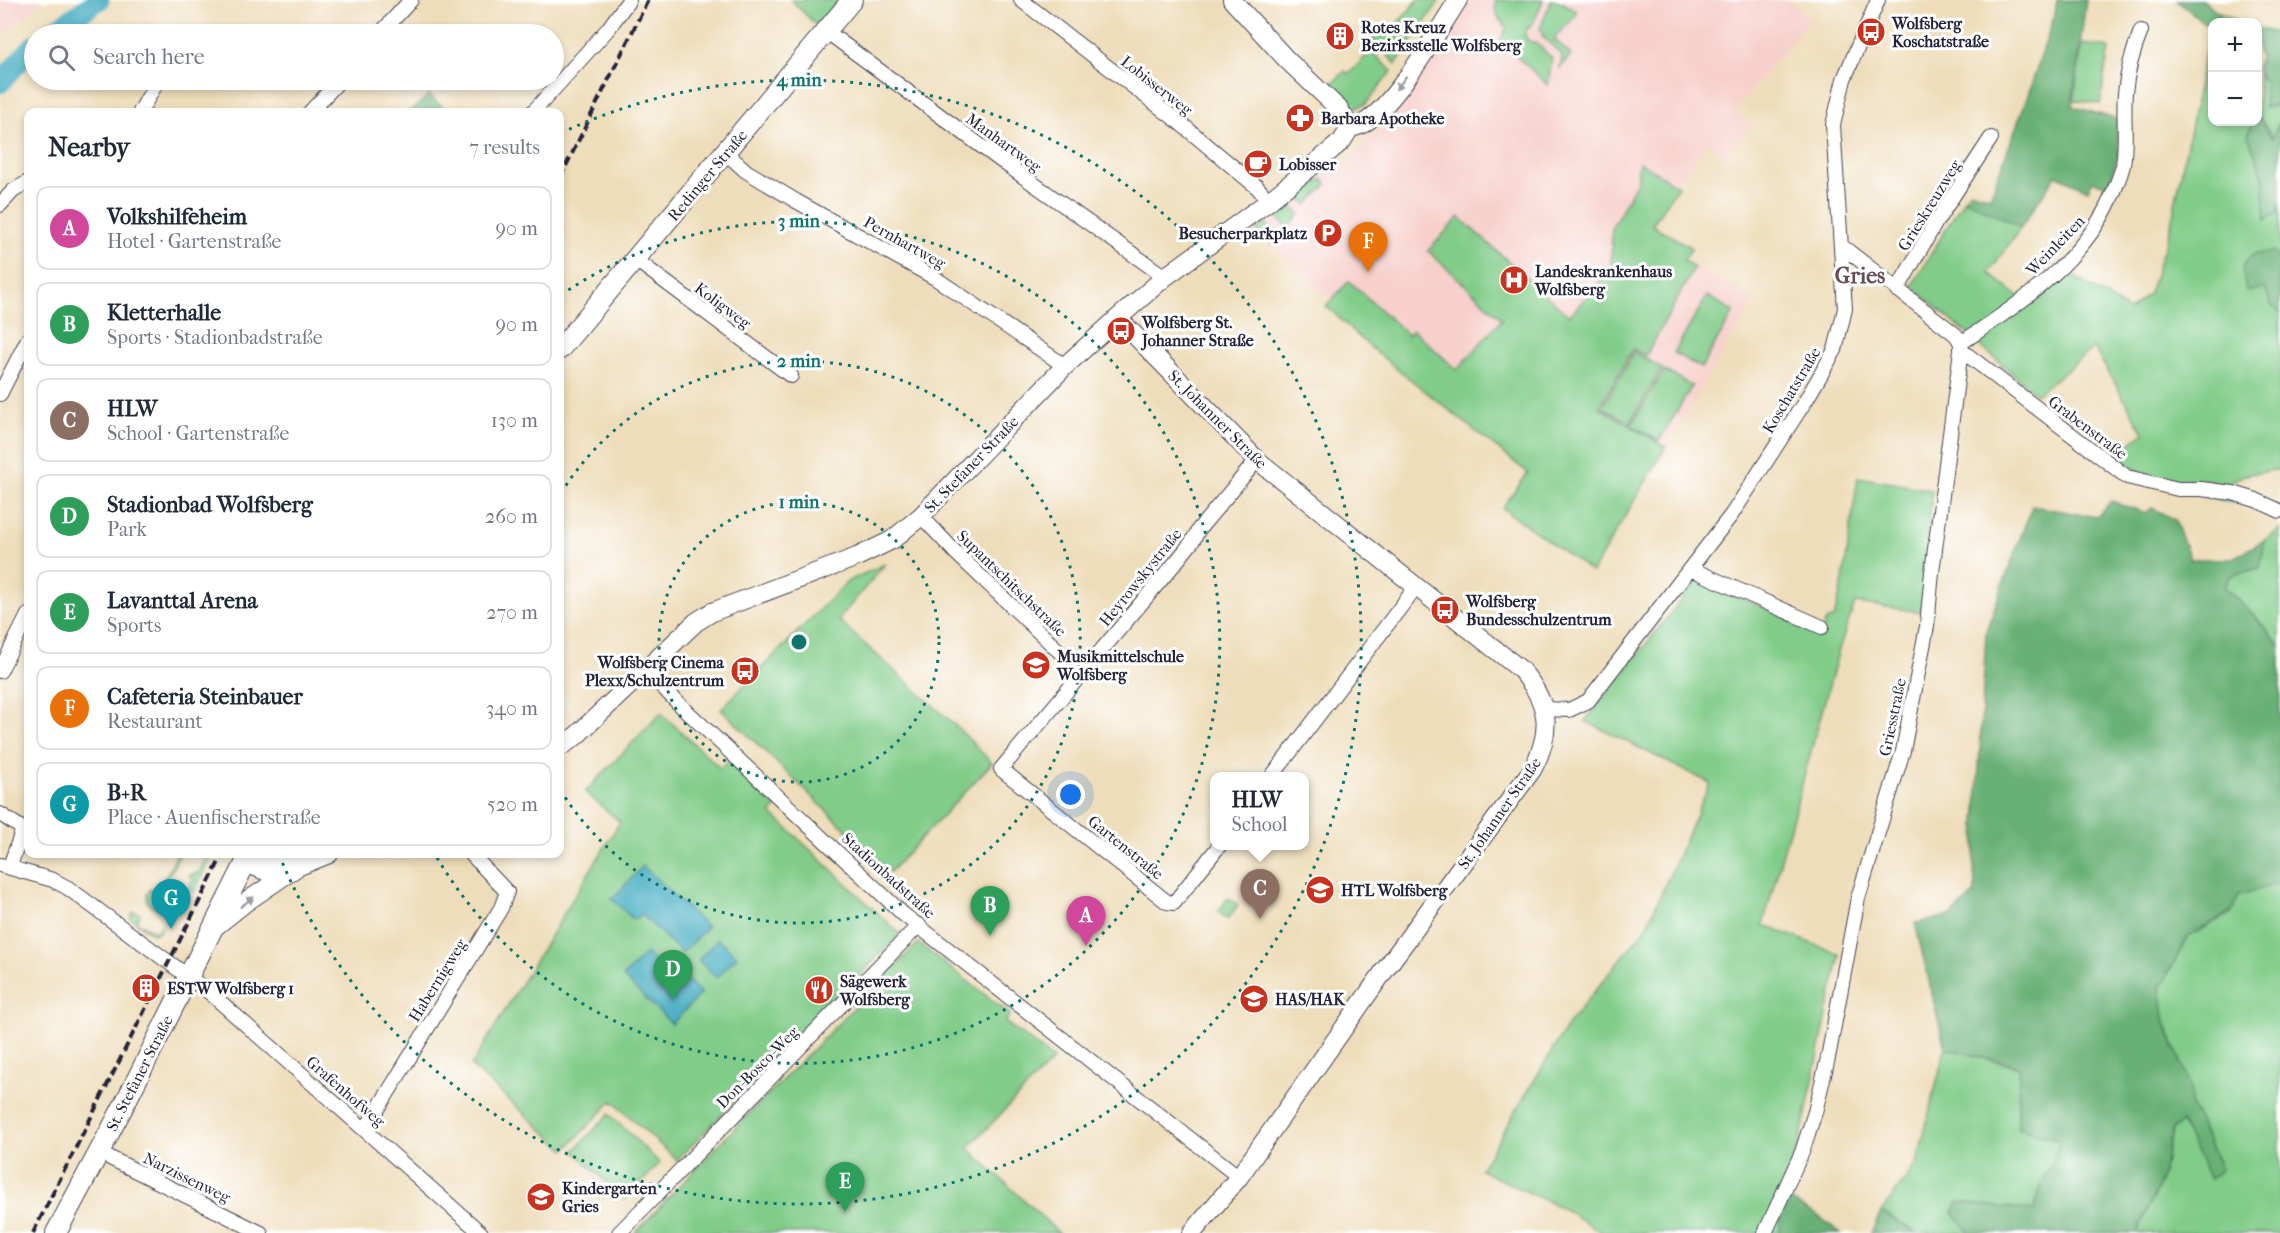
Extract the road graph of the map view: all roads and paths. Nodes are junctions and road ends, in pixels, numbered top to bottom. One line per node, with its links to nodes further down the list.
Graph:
1 (411, 0): 8 (street)
2 (629, 0): 11 (street)
3 (852, 0): 9 (main road, Redinger Straße)
4 (1021, 0): 22 (street, Lobisserweg)
5 (1232, 0): 18 (street)
6 (1458, 0): 18 (street, St. Stefaner Straße, one-way to 18)
7 (1878, 0): 24 (street, Koschatstraße)
8 (390, 24)
9 (826, 31): 20 (main road, Redinger Straße); 26 (street, Manhartweg)
10 (2141, 31): 30 (street, Weinleiten)
11 (564, 78)
12 (152, 90): 15 (street)
13 (331, 90): 16 (street)
14 (553, 90): 17 (street)
15 (142, 108)
16 (314, 108)
17 (537, 108)
18 (1350, 128): 22 (street, St. Stefaner Straße)
19 (1991, 138): 27 (street, Grieskreuzweg)
20 (726, 153): 25 (main road, Redinger Straße); 32 (street, Pernhartweg)
21 (24, 184): 23 (street)
22 (1269, 201): 26 (street, St. Stefaner Straße)
23 (0, 205)
24 (1843, 247): 27 (street); 38 (street, Koschatstraße)
25 (636, 260): 29 (main road, Redinger Straße); 33 (street, Koligweg)
26 (1166, 277): 28 (street, St. Stefaner Straße)
27 (1897, 290): 30 (street)
28 (1118, 318): 32 (street, St. Stefaner Straße); 35 (street, St. Johanner Straße)
29 (564, 344)
30 (1961, 346): 36 (street, Grabenstraße); 70 (street, Griesstraße)
31 (24, 347): 34 (street)
32 (1065, 366): 37 (street, St. Stefaner Straße)
33 (791, 376)
34 (0, 394)
35 (1257, 460): 39 (street, St. Johanner Straße); 44 (street, Heyrowskystraße)
36 (2280, 511)
37 (921, 516): 42 (street, St. Stefaner Straße); 44 (street, Supantschitschstraße)
38 (1691, 569): 41 (street); 45 (street, Koschatstraße)
39 (1416, 587): 45 (street, St. Johanner Straße); 48 (street)
40 (24, 623): 43 (street)
41 (1822, 627)
42 (646, 670): 46 (street, St. Stefaner Straße); 59 (street, Stadionbadstraße)
43 (0, 671)
44 (1082, 673): 47 (street, Heyrowskystraße)
45 (1545, 709): 64 (street, St. Johanner Straße)
46 (564, 744)
47 (1001, 769): 52 (street, Gartenstraße)
48 (1276, 772)
49 (0, 814): 50 (street)
50 (24, 821)
51 (24, 826): 57 (street)
52 (1216, 850)
53 (251, 858): 60 (main road)
54 (253, 858): 58 (street)
55 (317, 858): 58 (street, St. Stefaner Straße)
56 (475, 858): 62 (street, Habernigweg)
57 (5, 866): 61 (street, Grafenhofweg)
58 (285, 875): 60 (street, St. Stefaner Straße, one-way to 58)
59 (919, 925): 64 (street, Stadionbadstraße); 68 (street, Don-Bosco-Weg)
60 (210, 931): 61 (main road, St. Stefaner Straße)
61 (188, 975): 62 (street, Grafenhofweg); 63 (main road, St. Stefaner Straße)
62 (366, 1130): 65 (street, Grafenhofweg)
63 (98, 1152): 66 (street, Narzissenweg); 67 (main road, St. Stefaner Straße)
64 (1239, 1177): 69 (street, St. Johanner Straße)
65 (473, 1230)
66 (256, 1232)
67 (56, 1233)
68 (619, 1233)
69 (1192, 1233)
70 (1765, 1233)

